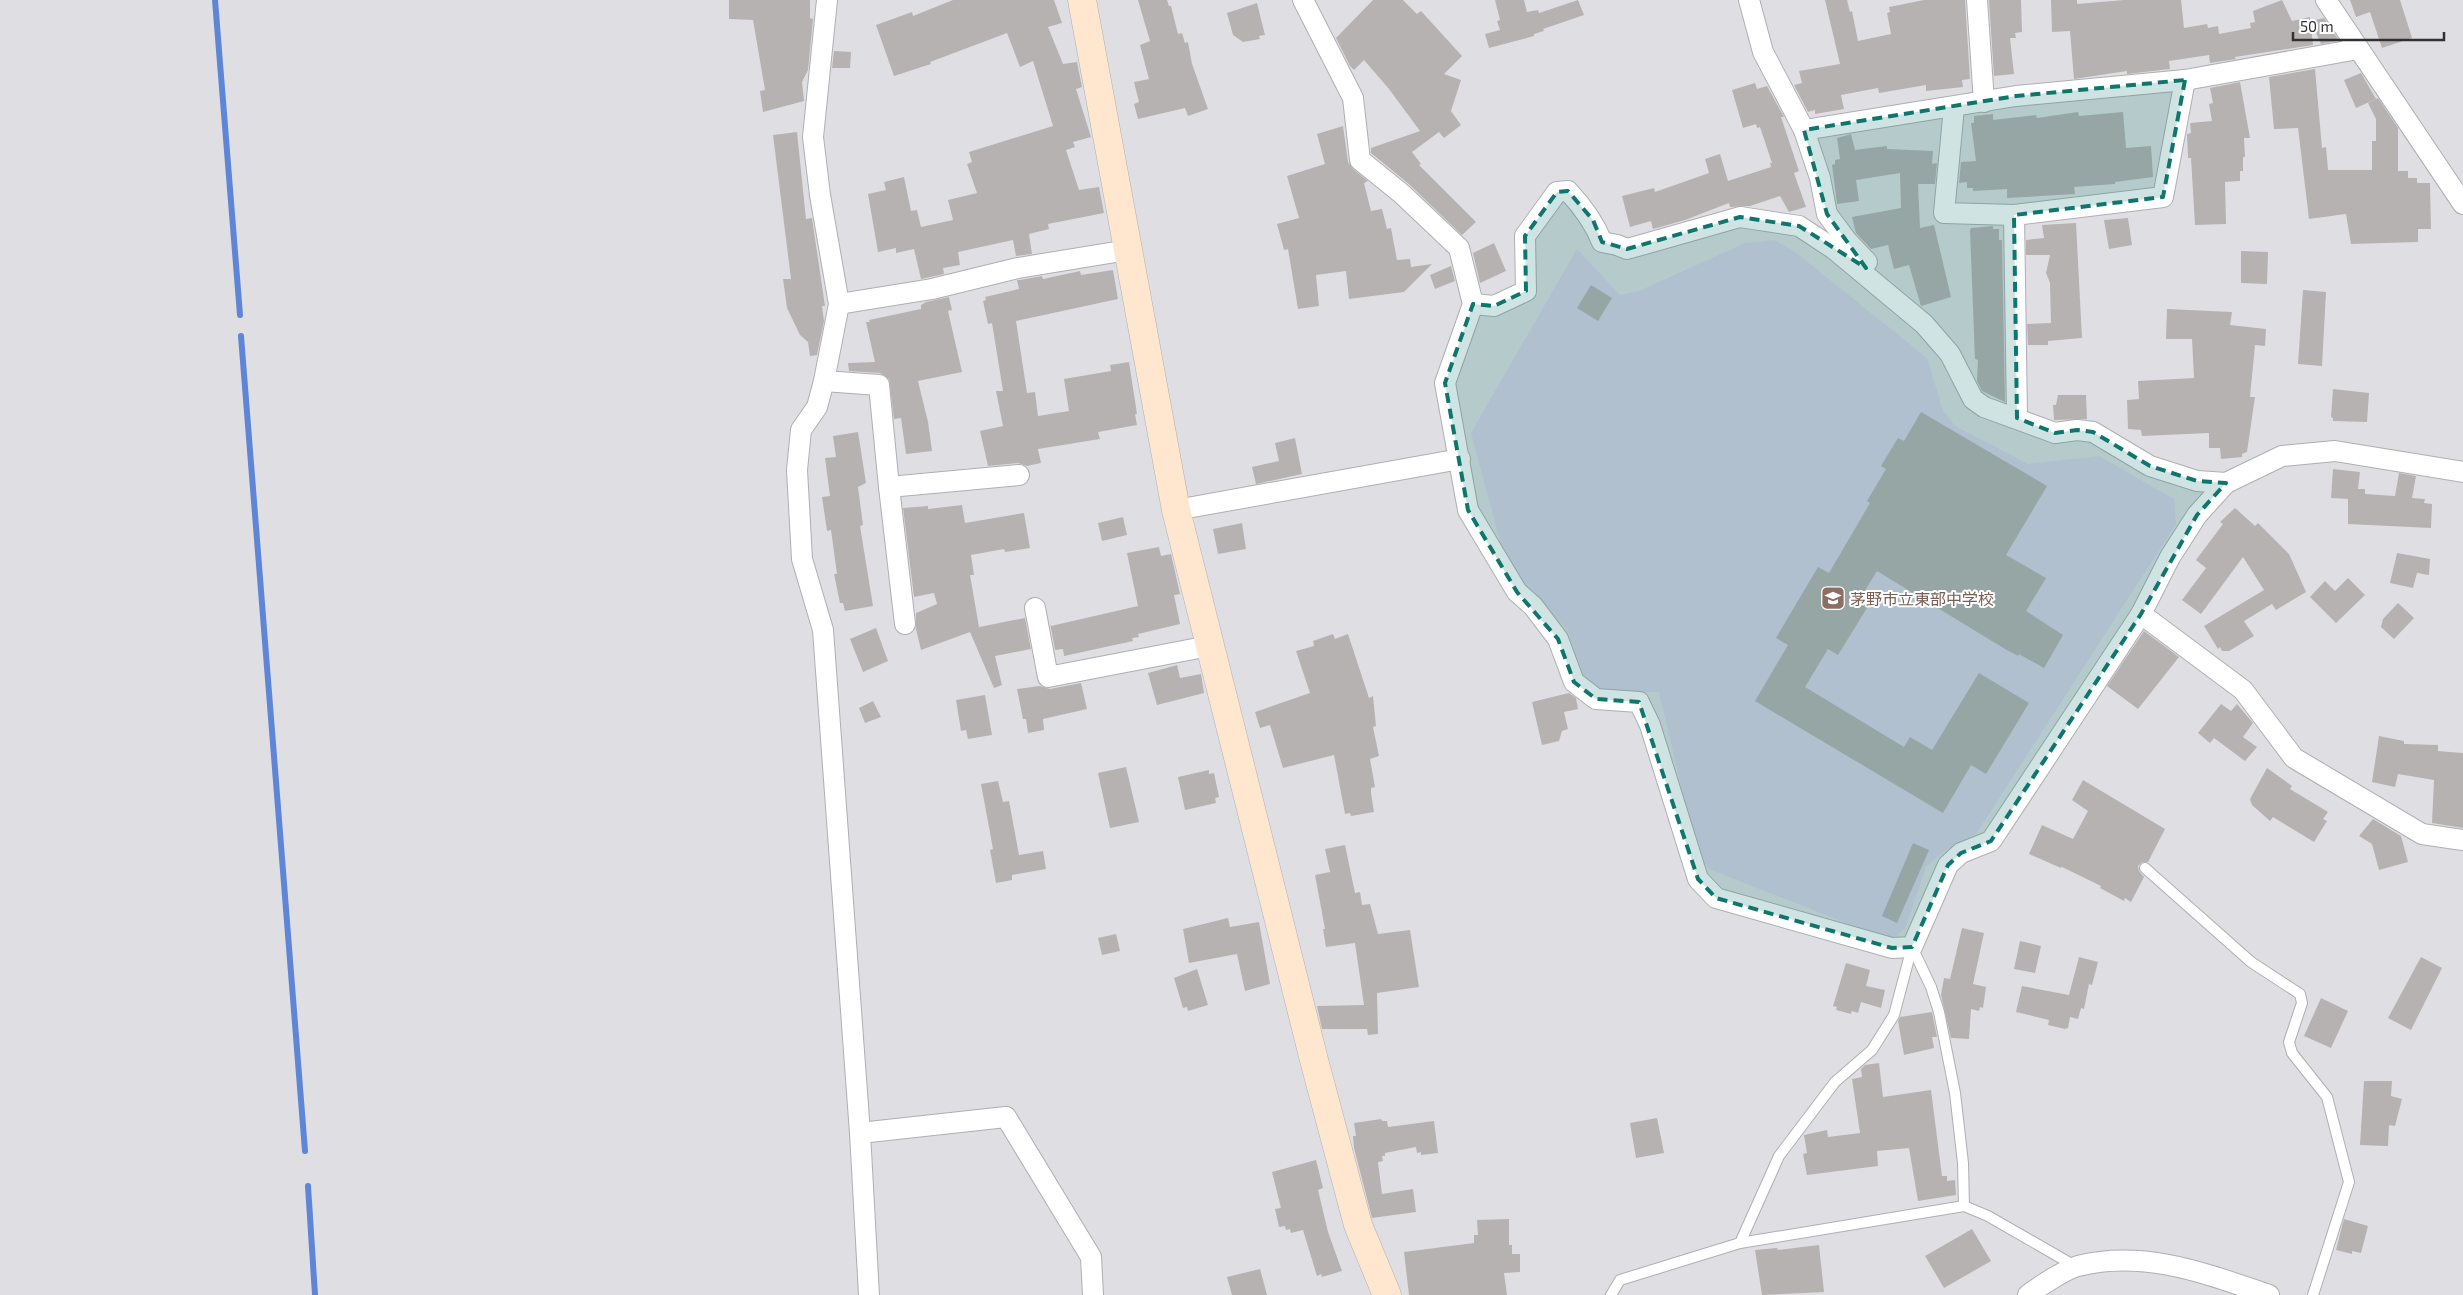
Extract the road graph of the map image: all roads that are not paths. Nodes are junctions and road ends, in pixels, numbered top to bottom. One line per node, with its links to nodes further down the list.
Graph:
1 (827, 0): 16 (street)
2 (1082, 0): 14 (street)
3 (1303, 0): 17 (street)
4 (1749, 0): 11 (street)
5 (1977, 0): 9 (street)
6 (2326, 0): 7 (street)
7 (2358, 50): 8 (street); 12 (street)
8 (2185, 80): 9 (street); 13 (street)
9 (1984, 102): 10 (street)
10 (1954, 107): 11 (street); 13 (street)
11 (1804, 130): 15 (street)
12 (2463, 204)
13 (2014, 215): 19 (street)
14 (1128, 250): 16 (street); 25 (street)
15 (1886, 293): 17 (street); 19 (street)
16 (839, 304): 18 (street)
17 (1473, 304): 20 (street)
18 (824, 381): 24 (street); 33 (street)
19 (2017, 418): 23 (street)
20 (1460, 459): 25 (street); 32 (street)
21 (2463, 472): 23 (street)
22 (1019, 475): 24 (street)
23 (2226, 483): 27 (street)
24 (889, 487): 28 (street)
25 (1176, 510): 29 (street)
26 (1035, 608): 29 (street)
27 (2141, 614): 30 (street); 32 (street)
28 (905, 624)
29 (1209, 646): 39 (street)
30 (2463, 840)
31 (2145, 868): 43 (lane)
32 (1912, 947): 34 (lane); 35 (lane)
33 (860, 1133): 37 (street); 38 (street)
34 (1964, 1206): 35 (lane); 36 (lane)
35 (1740, 1243): 40 (lane)
36 (2076, 1267): 41 (street); 42 (street)
37 (869, 1295)
38 (1092, 1295)
39 (1387, 1295)
40 (1611, 1295)
41 (2028, 1295)
42 (2269, 1295)
43 (2313, 1295)

